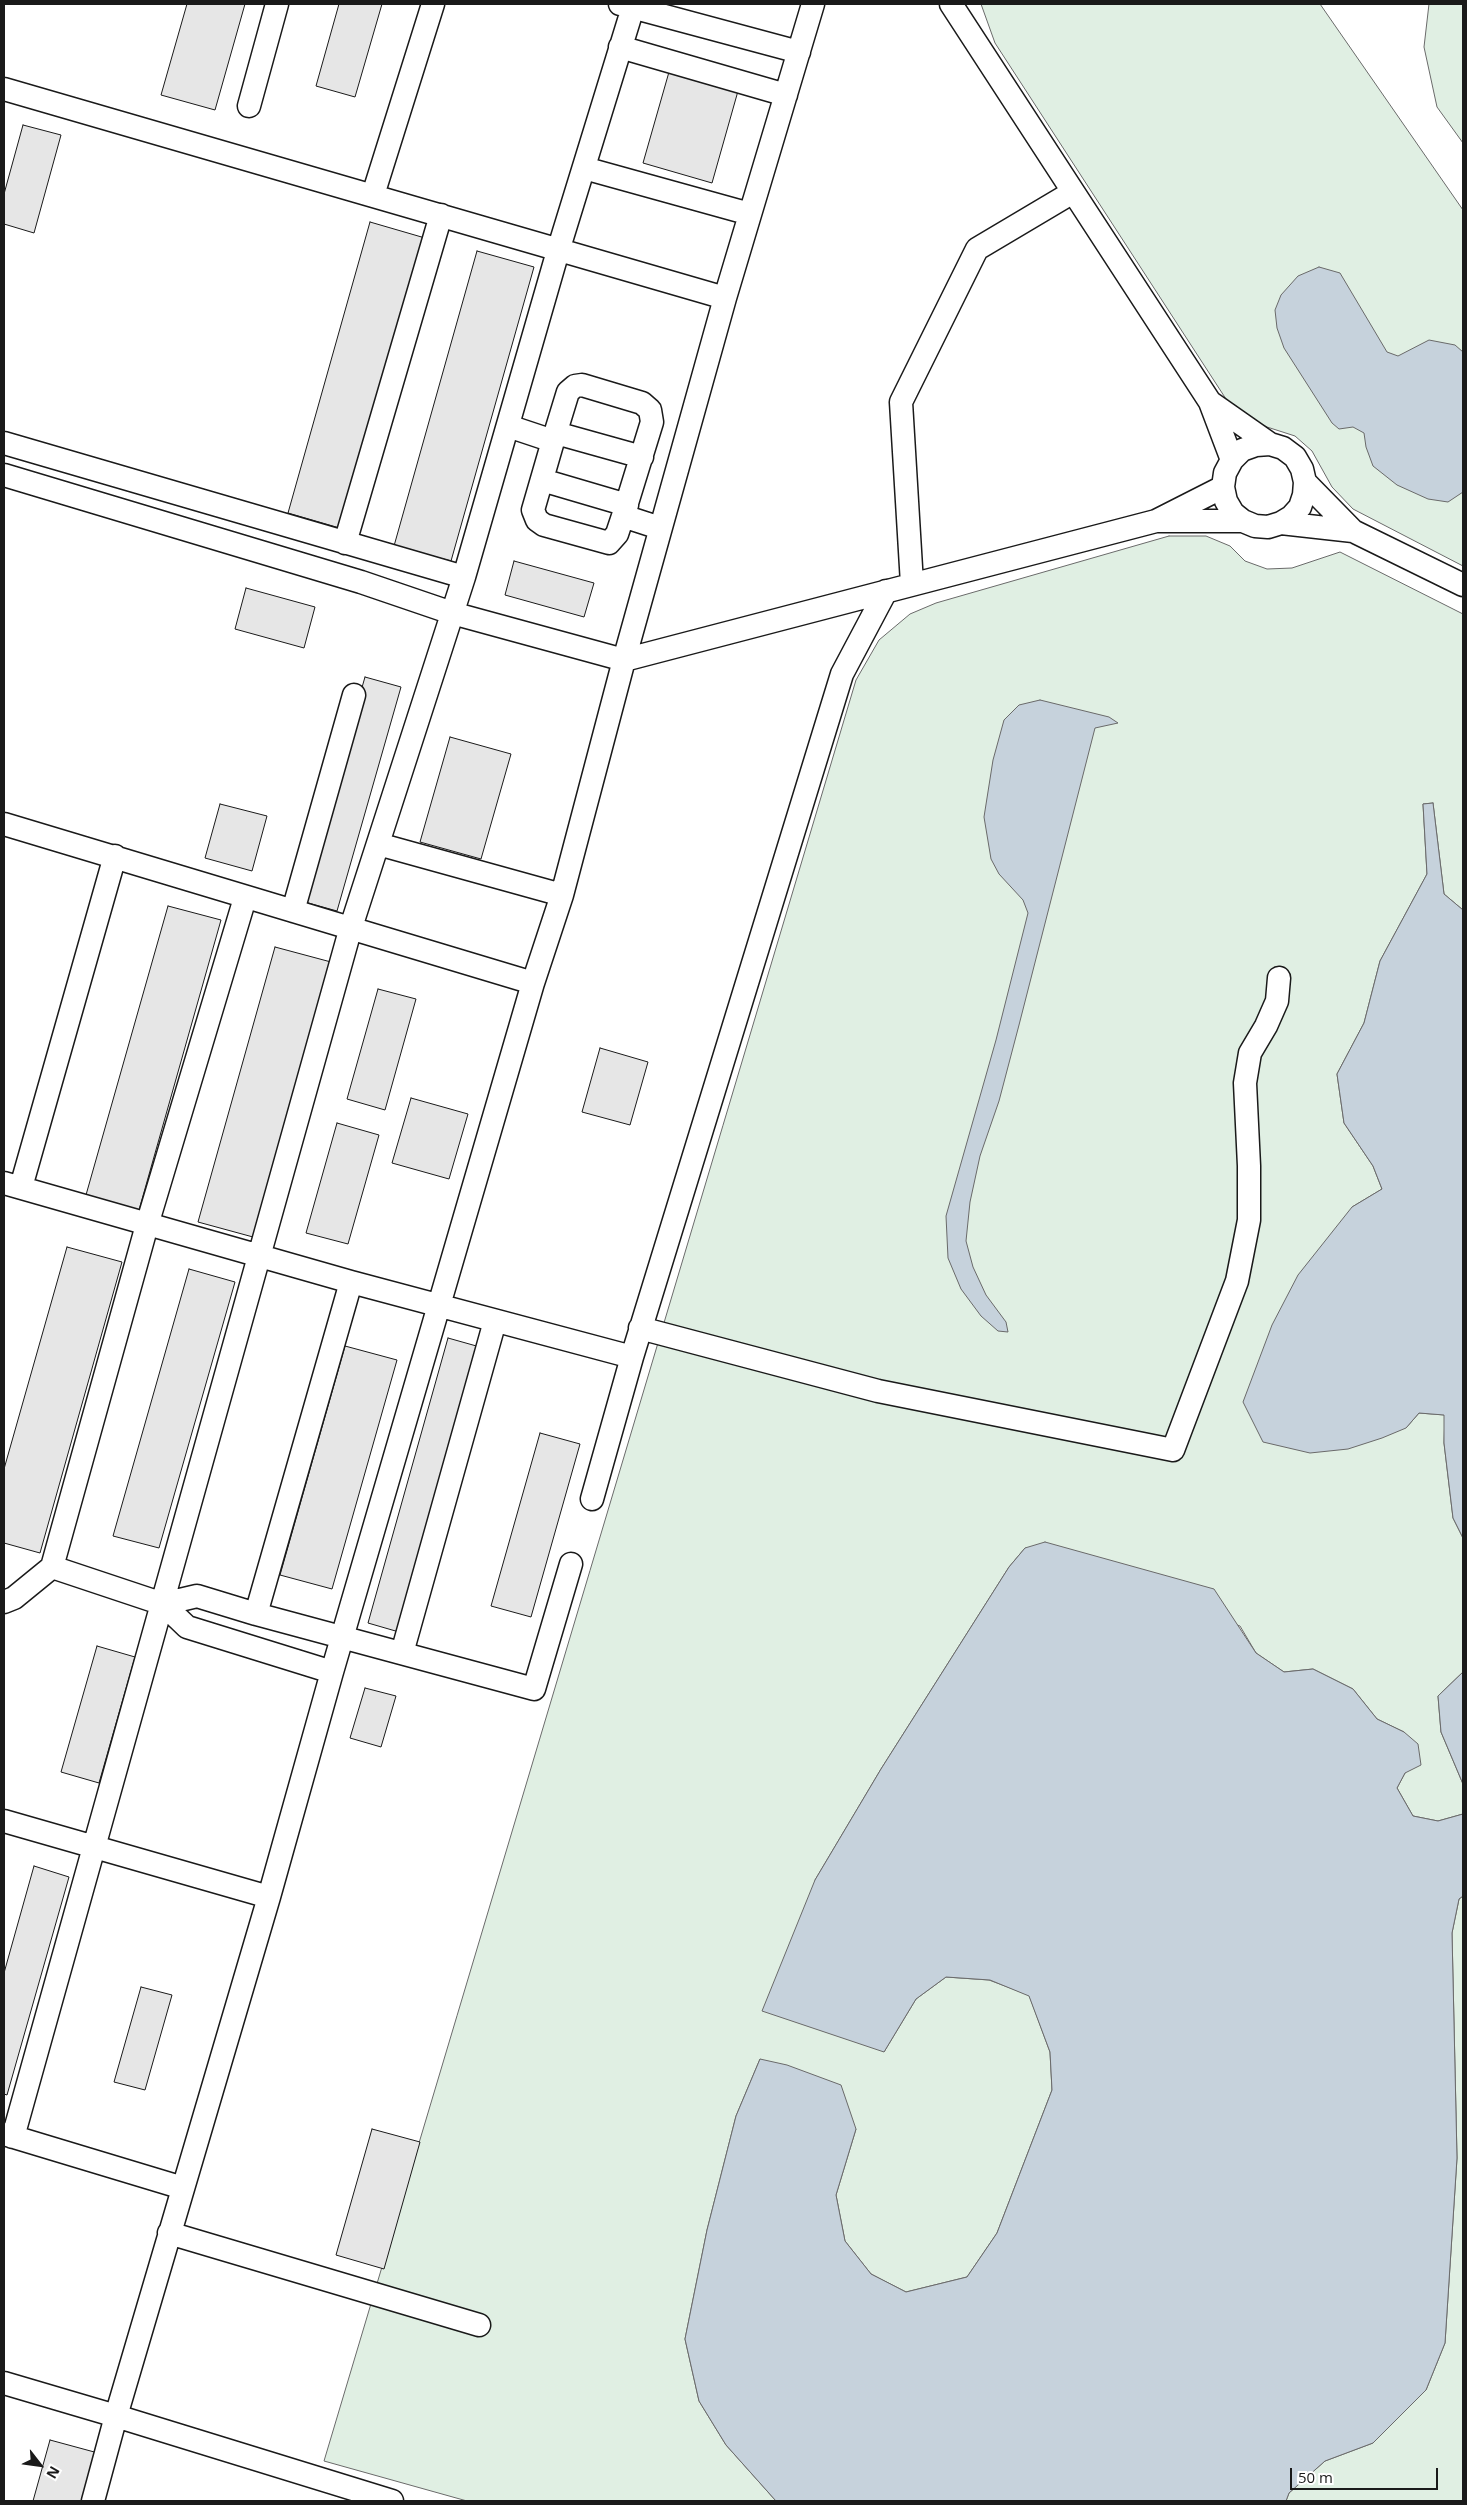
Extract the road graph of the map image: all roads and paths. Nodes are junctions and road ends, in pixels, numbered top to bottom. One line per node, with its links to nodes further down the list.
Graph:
1 (277, 4): 10 (street)
2 (433, 4): 13 (street)
3 (813, 4): 7 (street)
4 (951, 4): 12 (street)
5 (629, 5): 6 (street); 7 (street)
6 (620, 47): 9 (street); 11 (street)
7 (798, 52): 9 (street)
8 (4, 89): 13 (street)
9 (786, 94): 14 (street)
10 (249, 106)
11 (584, 168): 14 (street); 16 (street)
12 (1074, 192): 18 (street); 37 (street)
13 (373, 194): 15 (street)
14 (750, 214): 17 (street)
15 (441, 215): 16 (street); 35 (street)
16 (558, 251): 17 (street); 19 (street)
17 (725, 298): 33 (street)
18 (1210, 402): 22 (street); 24 (street)
19 (508, 426): 20 (street); 36 (street)
20 (555, 437): 23 (street); 23 (street); 26 (street)
21 (4, 442): 35 (street)
22 (1270, 444): 24 (street); 27 (street)
23 (642, 457): 29 (street)
24 (1232, 460): 28 (street)
25 (4, 475): 40 (street)
26 (542, 480): 29 (street); 29 (street)
27 (1305, 482): 32 (street); 34 (street)
28 (1223, 487): 30 (street); 31 (street)
29 (625, 511): 33 (street)
30 (1156, 521): 31 (street); 37 (street)
31 (1243, 521): 32 (street)
32 (1281, 523): 34 (street)
33 (660, 528): 41 (street)
34 (1353, 532): 38 (street)
35 (344, 543): 36 (street)
36 (464, 577): 40 (street)
37 (912, 584): 39 (street)
38 (1463, 585)
39 (886, 591): 41 (street); 58 (street)
40 (452, 613): 41 (street); 44 (street)
41 (624, 660): 46 (street)
42 (354, 695): 48 (street)
43 (4, 824): 45 (street)
44 (378, 844): 46 (street); 49 (street)
45 (115, 856): 47 (street); 52 (street)
46 (562, 895): 51 (street)
47 (244, 898): 48 (street); 53 (street)
48 (293, 912): 49 (street)
49 (351, 927): 51 (street); 54 (street)
50 (1279, 978): 58 (street)
51 (532, 983): 56 (street)
52 (12, 1185): 53 (street)
53 (147, 1225): 54 (street); 62 (street)
54 (260, 1256): 55 (street); 64 (street)
55 (351, 1282): 56 (street); 65 (street)
56 (440, 1306): 57 (street); 66 (street)
57 (495, 1321): 59 (street); 67 (street)
58 (640, 1328): 59 (street)
59 (632, 1357): 60 (street)
60 (592, 1499)
61 (571, 1564): 67 (street)
62 (52, 1567): 63 (street); 64 (street)
63 (4, 1602)
64 (163, 1604): 65 (street); 68 (street); 70 (street)
65 (256, 1614): 66 (street)
66 (344, 1636): 67 (street); 68 (street)
67 (402, 1653)
68 (332, 1672): 71 (street)
69 (4, 1822): 70 (street)
70 (95, 1847): 71 (street); 72 (street)
71 (269, 1898): 73 (street)
72 (8, 2135): 73 (street)
73 (183, 2188): 74 (street)
74 (169, 2232): 75 (street); 77 (street)
75 (479, 2325)
76 (4, 2383): 77 (street)
77 (116, 2416): 78 (street); 79 (street)
78 (93, 2501)
79 (392, 2501)

